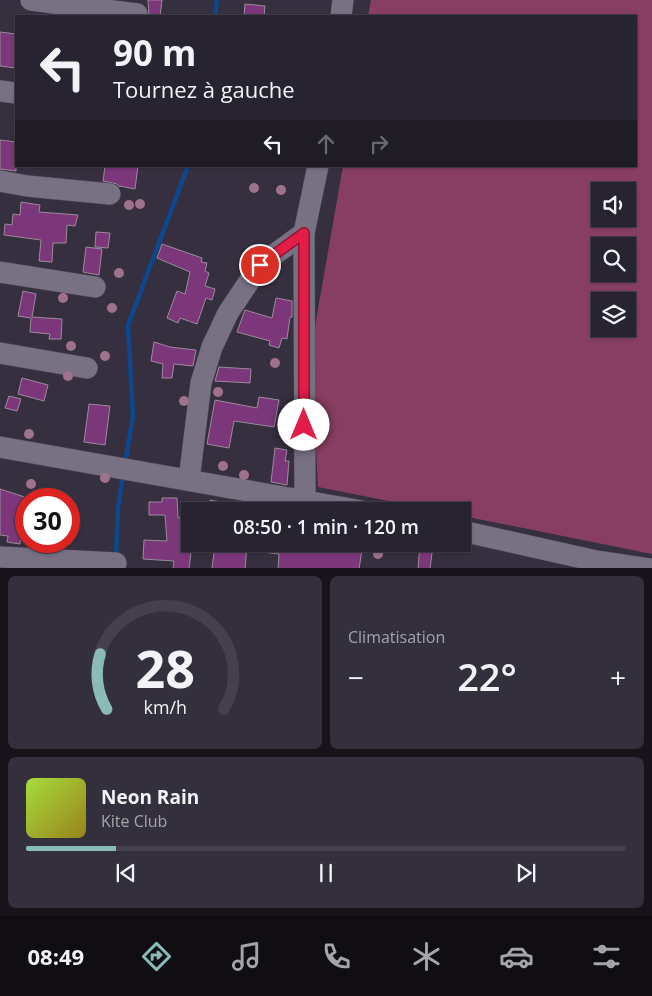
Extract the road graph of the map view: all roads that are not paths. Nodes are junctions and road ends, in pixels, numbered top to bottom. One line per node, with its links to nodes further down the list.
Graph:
1 (31, 0): 3 (street)
2 (342, 0): 4 (street)
3 (137, 14)
4 (341, 15)
5 (0, 91): 6 (street)
6 (15, 93)
7 (318, 167): 10 (street)
8 (0, 181): 9 (street)
9 (110, 194)
10 (304, 233): 16 (street); 17 (street)
11 (0, 272): 12 (street)
12 (95, 287)
13 (0, 353): 14 (street)
14 (87, 368)
15 (0, 447): 16 (street)
16 (188, 480): 17 (street)
17 (305, 501): 18 (street)
18 (311, 502)
19 (471, 533): 23 (street)
20 (1, 561): 21 (street)
21 (38, 563): 22 (street)
22 (116, 563)
23 (649, 568)

